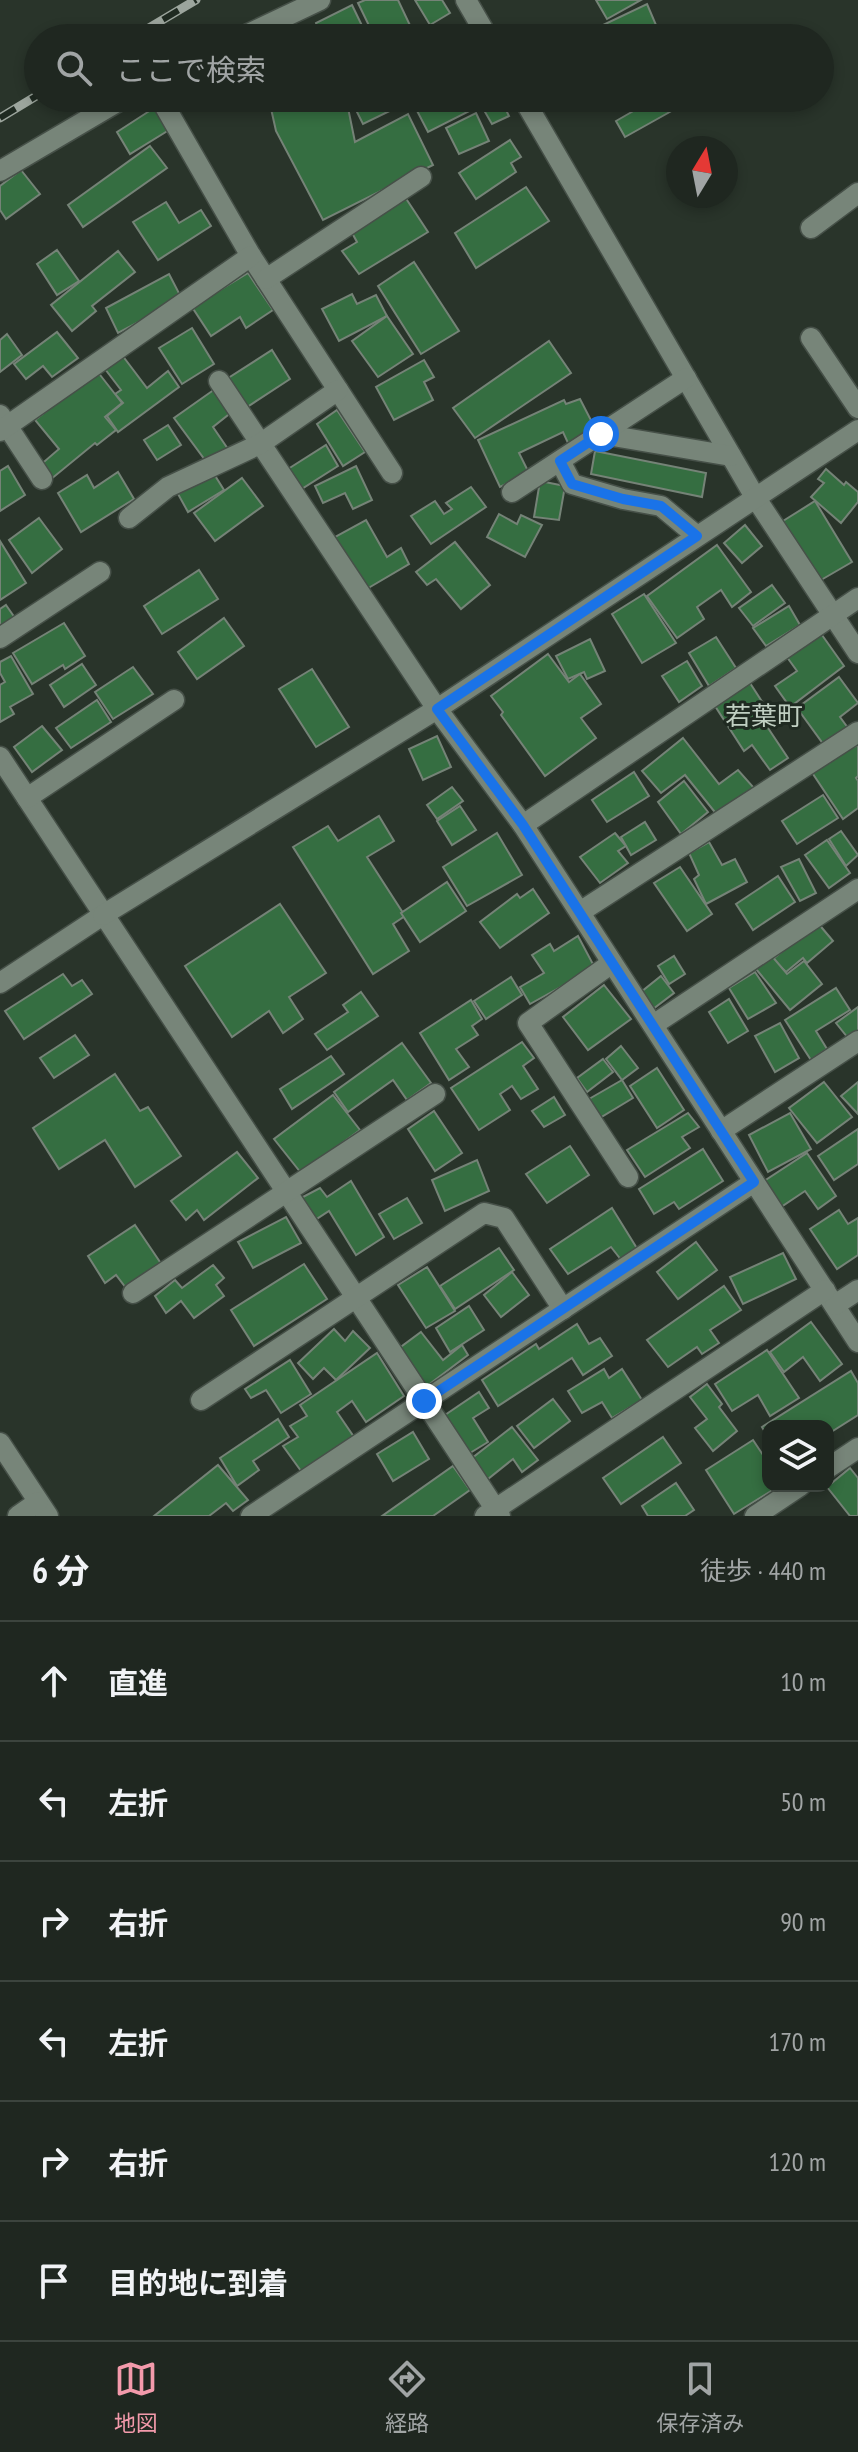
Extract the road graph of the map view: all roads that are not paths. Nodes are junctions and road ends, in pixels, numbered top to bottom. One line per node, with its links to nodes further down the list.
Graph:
1 (320, 0): 3 (street)
2 (466, 0): 4 (street)
3 (269, 24)
4 (480, 24)
5 (100, 112): 8 (street)
6 (168, 112): 12 (street)
7 (531, 112): 15 (street)
8 (0, 171)
9 (421, 177): 13 (street)
10 (858, 193): 11 (street)
11 (811, 228)
12 (251, 256): 13 (street); 19 (street)
13 (266, 279): 17 (street)
14 (811, 338): 18 (street)
15 (686, 378): 21 (street); 23 (street)
16 (219, 381): 22 (street)
17 (338, 390): 22 (street); 25 (street)
18 (858, 408)
19 (2, 424): 26 (street)
20 (858, 430): 28 (street)
21 (601, 434): 23 (street); 24 (street)
22 (260, 444): 29 (street); 37 (street)
23 (731, 456): 28 (street)
24 (560, 461): 27 (street); 30 (street)
25 (392, 473)
26 (42, 479)
27 (512, 492)
28 (755, 497): 30 (street); 33 (street)
29 (129, 518)
30 (697, 536): 37 (street)
31 (100, 572): 34 (street)
32 (858, 598): 33 (street)
33 (833, 616): 35 (street); 41 (street)
34 (0, 638)
35 (858, 653)
36 (174, 700): 40 (street)
37 (437, 709): 41 (street); 44 (street)
38 (858, 732): 43 (street)
39 (0, 757): 40 (street)
40 (27, 798): 44 (street)
41 (523, 825): 43 (street)
42 (858, 889): 47 (street)
43 (580, 912): 45 (street)
44 (103, 915): 46 (street); 53 (street)
45 (612, 963): 47 (street); 51 (street)
46 (0, 983)
47 (653, 1025): 50 (street)
48 (858, 1041): 50 (street)
49 (435, 1094): 53 (street)
50 (721, 1131): 52 (street)
51 (628, 1177)
52 (754, 1182): 57 (street); 58 (street)
53 (286, 1192): 55 (street); 56 (street)
54 (858, 1290): 57 (street)
55 (133, 1293)
56 (356, 1298): 58 (street); 60 (street); 61 (street)
57 (830, 1298): 59 (street); 67 (street)
58 (563, 1309): 61 (street)
59 (858, 1342)
60 (201, 1400)
61 (424, 1401): 67 (street); 69 (street)
62 (0, 1443): 66 (street)
63 (858, 1448): 64 (street)
64 (834, 1464)
65 (791, 1492): 70 (street)
66 (43, 1509): 68 (street)
67 (493, 1514)
68 (18, 1516)
69 (251, 1516)
70 (755, 1516)

